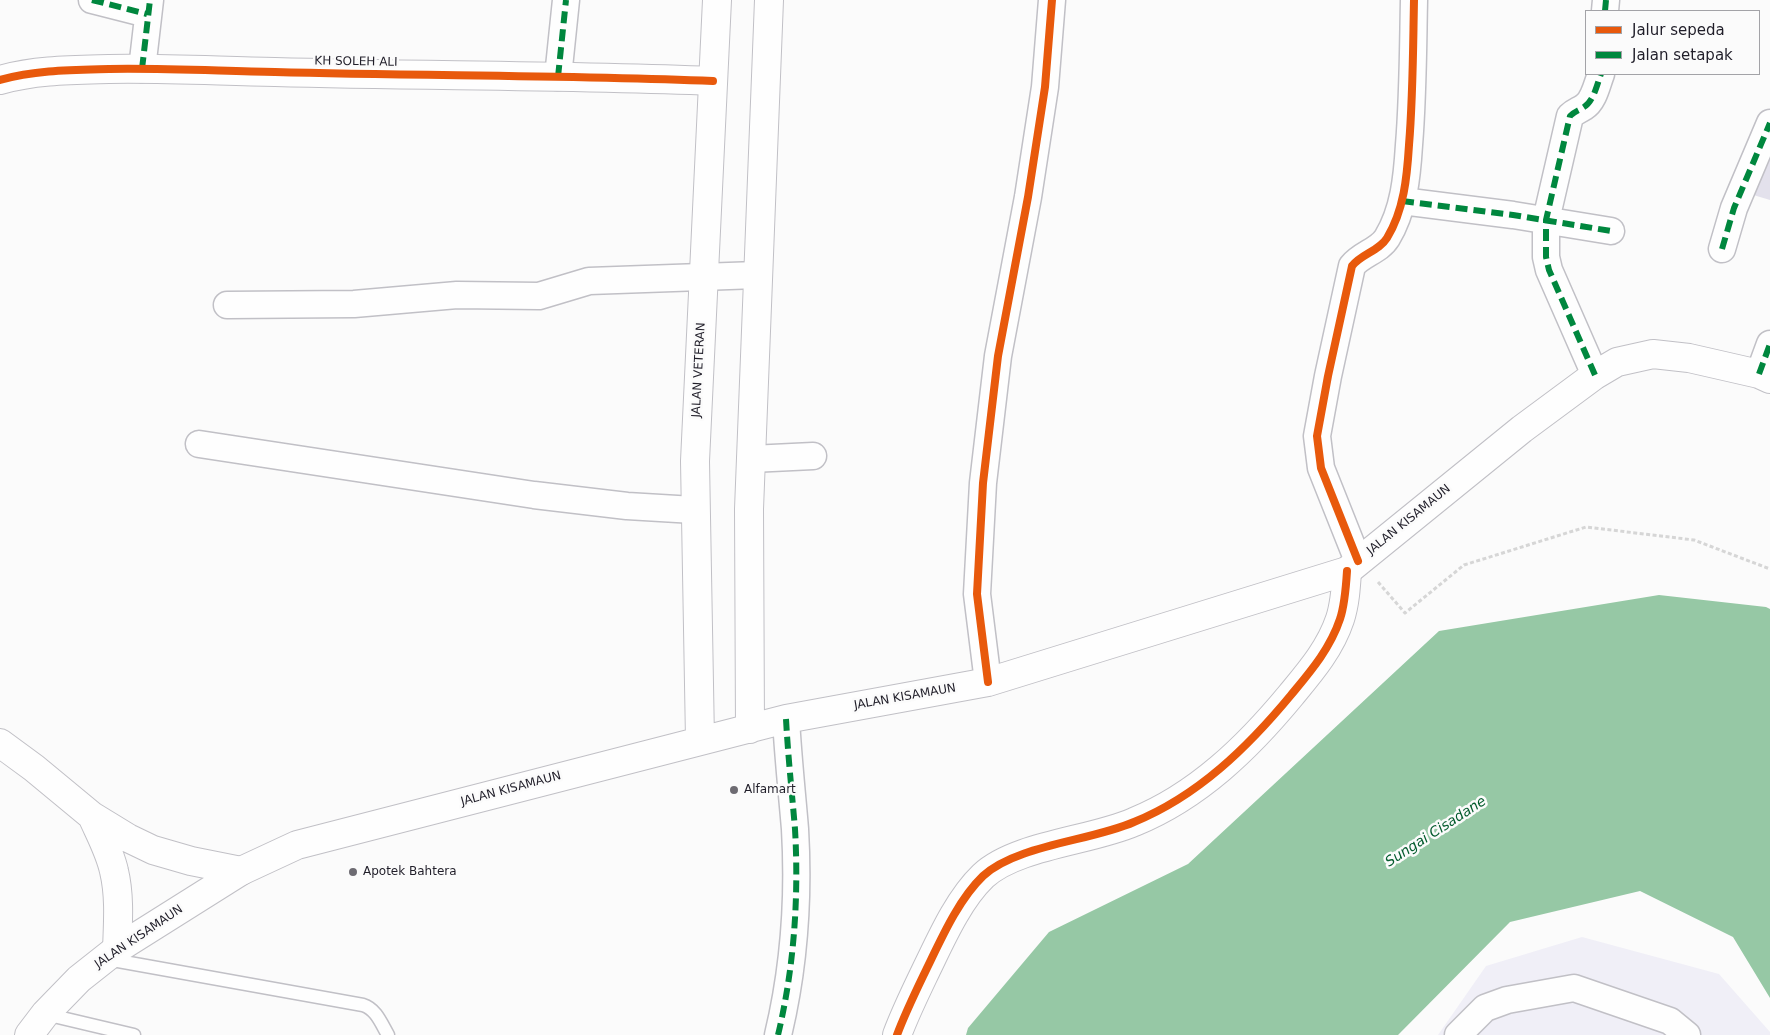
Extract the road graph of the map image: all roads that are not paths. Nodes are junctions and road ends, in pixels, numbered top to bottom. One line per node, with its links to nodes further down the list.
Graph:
1 (92, 0): 7 (street)
2 (566, 0): 10 (street)
3 (717, 0): 12 (main road, JALAN VETERAN)
4 (769, 0): 18 (main road)
5 (1052, 0): 29 (street)
6 (1414, 0): 14 (street)
7 (149, 7): 8 (street)
8 (142, 69): 10 (main road, KH SOLEH ALI); 11 (main road, KH SOLEH ALI)
9 (1600, 75): 15 (street)
10 (558, 77): 12 (main road, KH SOLEH ALI)
11 (0, 80)
12 (713, 81): 19 (main road, JALAN VETERAN)
13 (1770, 123): 17 (street)
14 (1402, 201): 15 (street); 28 (street)
15 (1546, 220): 16 (street); 22 (street)
16 (1611, 231)
17 (1722, 249)
18 (757, 275): 19 (street); 26 (main road)
19 (704, 278): 20 (street); 27 (main road, JALAN VETERAN)
20 (227, 305)
21 (1770, 344): 23 (street)
22 (1595, 375): 23 (main road, JALAN KISAMAUN); 28 (main road, JALAN KISAMAUN)
23 (1765, 377)
24 (199, 444): 27 (street)
25 (813, 456): 26 (street)
26 (751, 459): 31 (main road)
27 (694, 510): 32 (main road, JALAN VETERAN)
28 (1352, 566): 29 (main road, JALAN KISAMAUN); 42 (main road)
29 (988, 682): 30 (main road, JALAN KISAMAUN)
30 (786, 719): 31 (main road, JALAN KISAMAUN); 41 (street)
31 (750, 729): 32 (main road, JALAN KISAMAUN)
32 (700, 740): 35 (main road, JALAN KISAMAUN)
33 (0, 743): 34 (main road)
34 (92, 816): 35 (main road); 36 (main road)
35 (241, 871): 36 (main road, JALAN KISAMAUN)
36 (111, 954): 37 (main road, JALAN KISAMAUN); 40 (lane)
37 (45, 1014): 38 (main road, JALAN KISAMAUN); 39 (lane)
38 (29, 1035)
39 (134, 1035)
40 (388, 1035)
41 (778, 1035)
42 (897, 1035)
43 (1458, 1035): 44 (street)
44 (1687, 1035)

